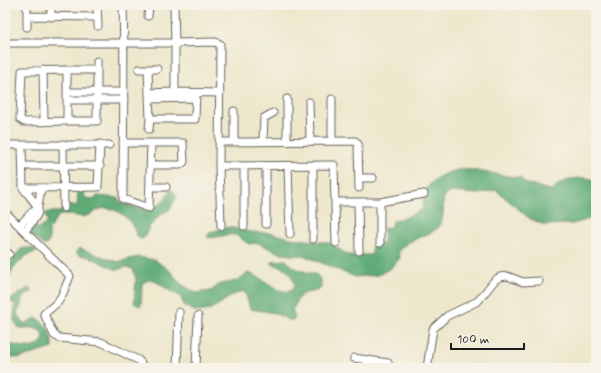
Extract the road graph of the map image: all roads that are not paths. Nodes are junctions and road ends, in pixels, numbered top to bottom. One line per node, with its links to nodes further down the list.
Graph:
1 (27, 5): 7 (street)
2 (51, 5): 9 (street)
3 (97, 5): 10 (street)
4 (123, 5): 14 (street)
5 (149, 5): 8 (street)
6 (174, 5): 15 (street)
7 (27, 16): 9 (street); 12 (street)
8 (148, 16)
9 (51, 17): 10 (street)
10 (97, 17): 11 (street)
11 (98, 26)
12 (27, 27)
13 (5, 43): 14 (street)
14 (124, 43): 15 (street); 27 (street)
15 (174, 43): 24 (street); 25 (street)
16 (97, 61): 21 (street)
17 (148, 69): 18 (street); 22 (street); 28 (street)
18 (157, 69)
19 (43, 70): 20 (street); 38 (street); 38 (street)
20 (67, 70): 21 (street); 23 (street)
21 (97, 70): 26 (street)
22 (139, 70)
23 (67, 92): 26 (street); 32 (street)
24 (220, 93): 29 (street); 44 (street)
25 (174, 95): 28 (street); 29 (street)
26 (98, 96): 27 (street); 32 (street); 37 (street)
27 (124, 96): 46 (street)
28 (150, 96): 36 (street)
29 (196, 96): 36 (street)
30 (332, 98): 43 (street)
31 (287, 99): 41 (street)
32 (67, 100): 37 (street)
33 (309, 102): 42 (street)
34 (234, 111): 45 (street)
35 (273, 113): 40 (street)
36 (150, 119): 39 (street)
37 (67, 121): 38 (street)
38 (44, 122)
39 (149, 129)
40 (263, 141): 41 (street); 45 (street)
41 (287, 141): 42 (street)
42 (310, 141): 43 (street)
43 (332, 141): 62 (street)
44 (220, 142): 45 (street); 58 (street)
45 (234, 142)
46 (123, 143): 47 (street); 64 (street)
47 (151, 143): 53 (street); 53 (street)
48 (63, 144): 49 (street); 52 (street); 56 (street)
49 (100, 144): 50 (street); 57 (street)
50 (110, 144)
51 (12, 145): 52 (street)
52 (22, 146): 55 (street)
53 (151, 165): 64 (street)
54 (312, 165): 61 (street); 71 (street); 83 (street)
55 (23, 166): 56 (street); 66 (street)
56 (64, 166): 57 (street); 68 (street)
57 (100, 166): 68 (street)
58 (219, 166): 59 (street); 79 (street)
59 (244, 166): 60 (street); 80 (street)
60 (266, 166): 61 (street); 77 (street)
61 (288, 166): 82 (street)
62 (359, 178): 63 (street); 69 (street)
63 (374, 178)
64 (151, 187): 65 (street)
65 (166, 187)
66 (22, 188): 67 (street); 74 (street)
67 (41, 188): 68 (street); 74 (street)
68 (64, 188): 75 (street)
69 (359, 188)
70 (424, 194): 73 (street)
71 (335, 202): 72 (street); 84 (street)
72 (358, 202): 73 (street); 86 (street)
73 (380, 202): 85 (street)
74 (38, 208): 78 (street); 81 (street)
75 (64, 208)
76 (5, 212): 78 (street)
77 (266, 224)
78 (19, 226): 81 (street)
79 (221, 226)
80 (244, 226)
81 (25, 231): 93 (street)
82 (290, 234)
83 (313, 239)
84 (336, 243)
85 (380, 243)
86 (358, 251)
87 (539, 281): 97 (street)
88 (179, 312): 94 (street)
89 (198, 316): 95 (street)
90 (354, 358): 91 (street)
91 (368, 360): 92 (street); 96 (street)
92 (388, 363)
93 (141, 368)
94 (177, 368)
95 (196, 368)
96 (367, 368)
97 (428, 368)

